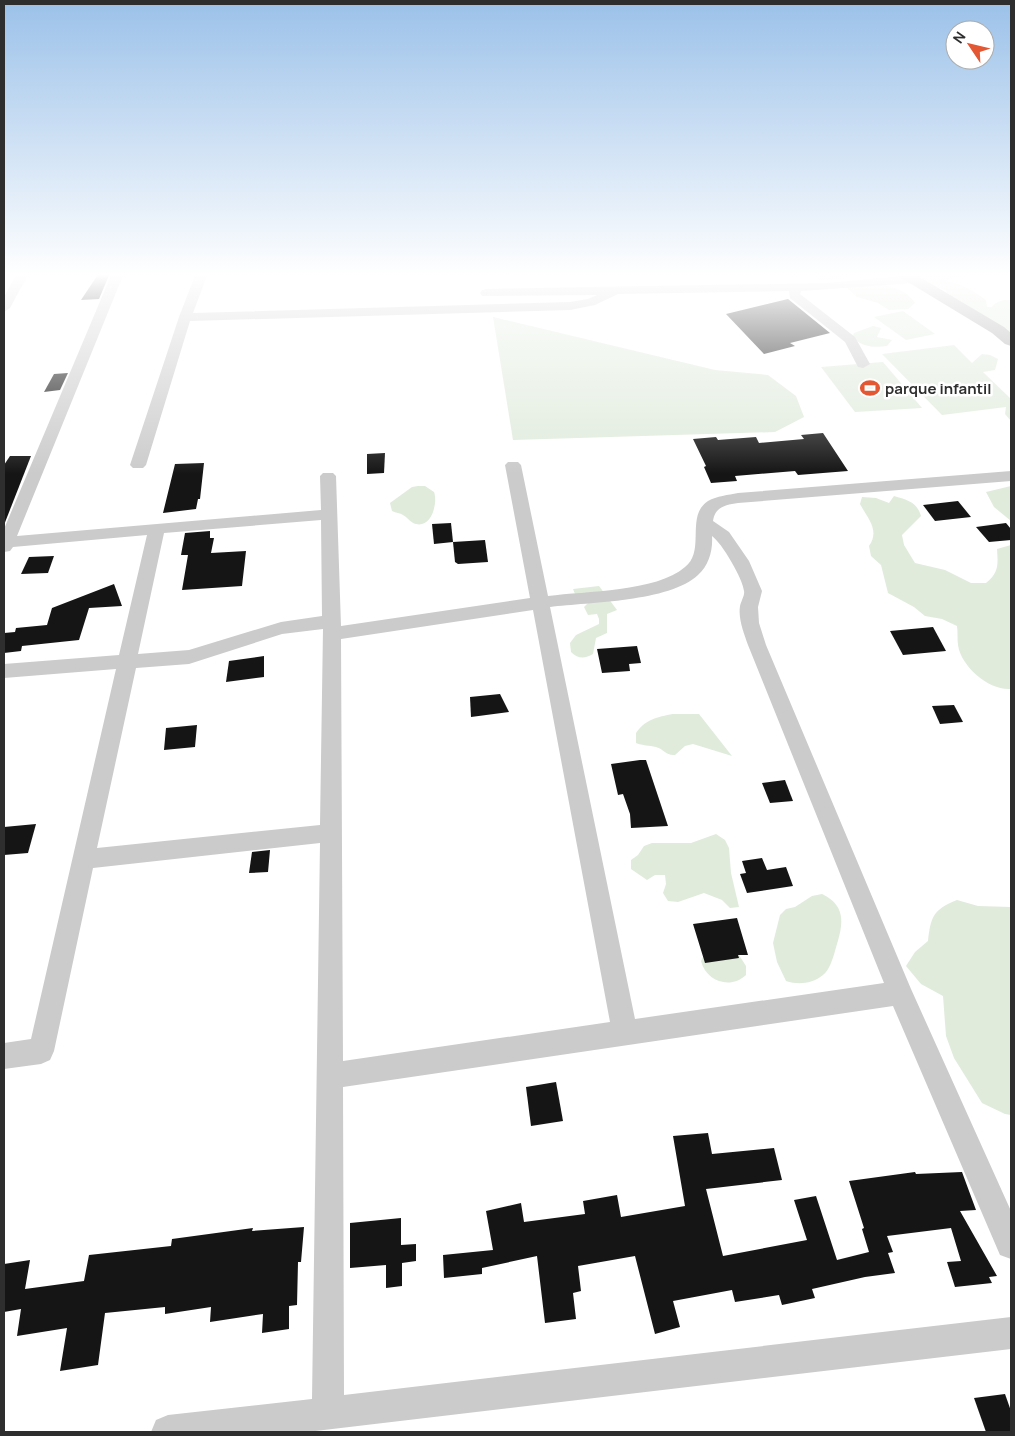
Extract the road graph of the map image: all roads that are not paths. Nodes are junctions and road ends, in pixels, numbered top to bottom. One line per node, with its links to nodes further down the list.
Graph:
1 (91, 340): 12 (street)
2 (178, 340): 5 (street)
3 (850, 340): 4 (street)
4 (863, 364)
5 (138, 465)
6 (513, 465): 13 (street)
7 (328, 476): 9 (street)
8 (1011, 476): 10 (street)
9 (329, 514): 11 (street); 14 (street)
10 (704, 523): 13 (street); 19 (street)
11 (157, 528): 12 (street); 15 (street)
12 (4, 543)
13 (540, 603): 14 (street); 20 (street)
14 (332, 628): 15 (street); 17 (street)
15 (127, 662): 16 (street); 18 (street)
16 (4, 671)
17 (330, 833): 18 (street); 22 (street)
18 (84, 859): 21 (street)
19 (900, 993): 20 (street); 23 (street)
20 (625, 1033): 22 (street)
21 (4, 1056)
22 (329, 1076): 25 (street)
23 (1011, 1244)
24 (1011, 1333): 25 (street)
25 (328, 1413): 26 (street)
26 (168, 1432)

